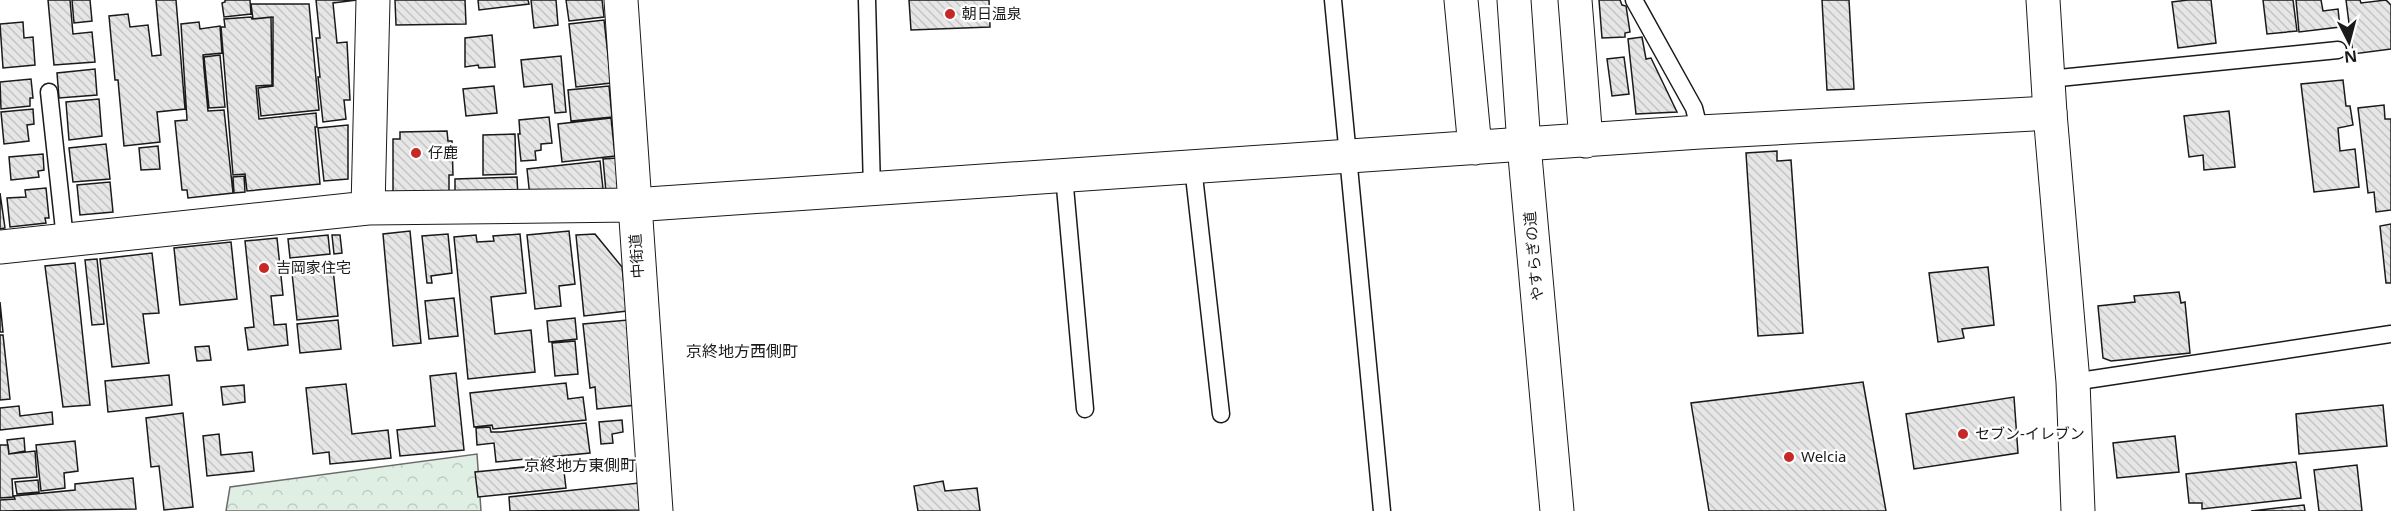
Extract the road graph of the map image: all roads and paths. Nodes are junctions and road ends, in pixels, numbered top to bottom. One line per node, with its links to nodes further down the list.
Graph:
1 (373, 0): 23 (street)
2 (621, 0): 22 (street, 中街道)
3 (867, 0): 21 (lane)
4 (1333, 0): 18 (lane)
5 (1461, 0): 17 (street)
6 (1514, 0): 16 (street, やすらぎの道)
7 (1575, 0): 15 (street)
8 (1634, 0): 14 (lane)
9 (2043, 0): 11 (street)
10 (2338, 50): 11 (lane)
11 (2049, 79): 13 (street)
12 (49, 92): 24 (lane)
13 (2050, 113): 14 (street); 27 (street)
14 (1700, 132): 15 (street)
15 (1586, 141): 16 (street)
16 (1524, 145): 17 (street); 32 (street, やすらぎの道)
17 (1475, 148): 18 (street)
18 (1349, 157): 19 (street); 31 (lane)
19 (1193, 167): 20 (street); 29 (lane)
20 (1064, 176): 21 (street); 28 (lane)
21 (872, 189): 22 (street)
22 (633, 205): 23 (street); 30 (street, 中街道)
23 (368, 208): 24 (street)
24 (65, 239): 25 (street)
25 (0, 247)
26 (2391, 334): 27 (lane)
27 (2073, 382): 33 (street)
28 (1085, 409)
29 (1221, 414)
30 (656, 511)
31 (1382, 511)
32 (1557, 511)
33 (2078, 511)

